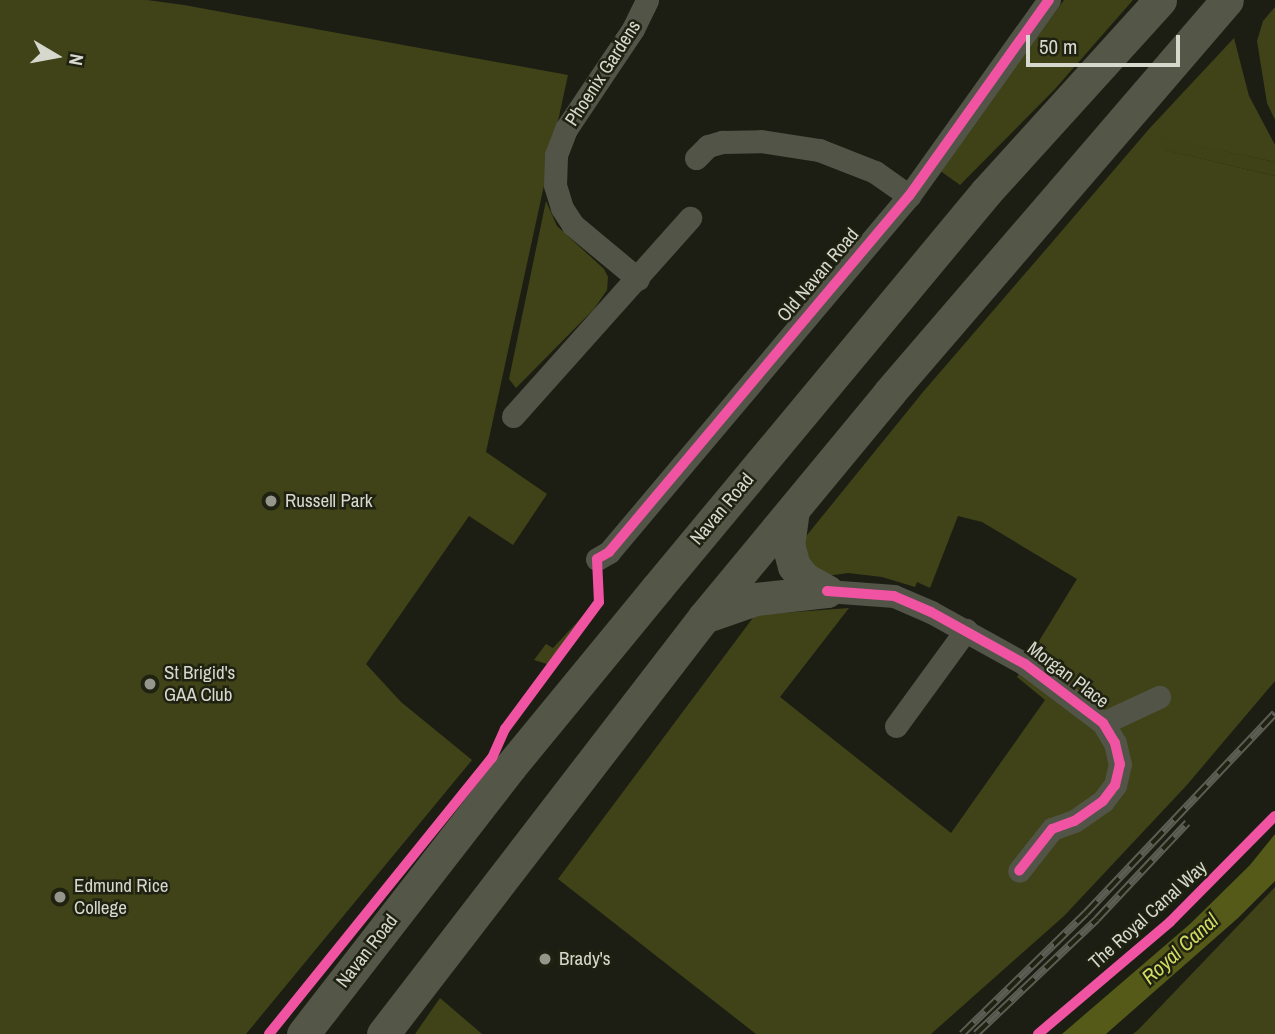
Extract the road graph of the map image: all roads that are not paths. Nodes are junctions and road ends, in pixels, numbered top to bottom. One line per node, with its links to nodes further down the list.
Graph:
1 (647, 0): 8 (street, Phoenix Gardens)
2 (1049, 0): 6 (street, Old Navan Road)
3 (1160, 0): 19 (main road, Navan Road)
4 (1227, 0): 10 (main road)
5 (696, 158): 6 (street)
6 (909, 196): 11 (street, Old Navan Road)
7 (691, 218): 8 (street)
8 (638, 279): 9 (street)
9 (513, 415)
10 (793, 510): 12 (main road); 13 (main road)
11 (597, 559)
12 (828, 590): 13 (main road); 14 (street, Morgan Place)
13 (704, 617): 20 (main road)
14 (965, 630): 16 (street, Morgan Place); 17 (street)
15 (1159, 697): 16 (street)
16 (1103, 723): 18 (street, Morgan Place)
17 (896, 726)
18 (1019, 871)
19 (378, 937): 21 (main road); 22 (main road, Navan Road)
20 (388, 1028)
21 (294, 1034)
22 (303, 1034)

